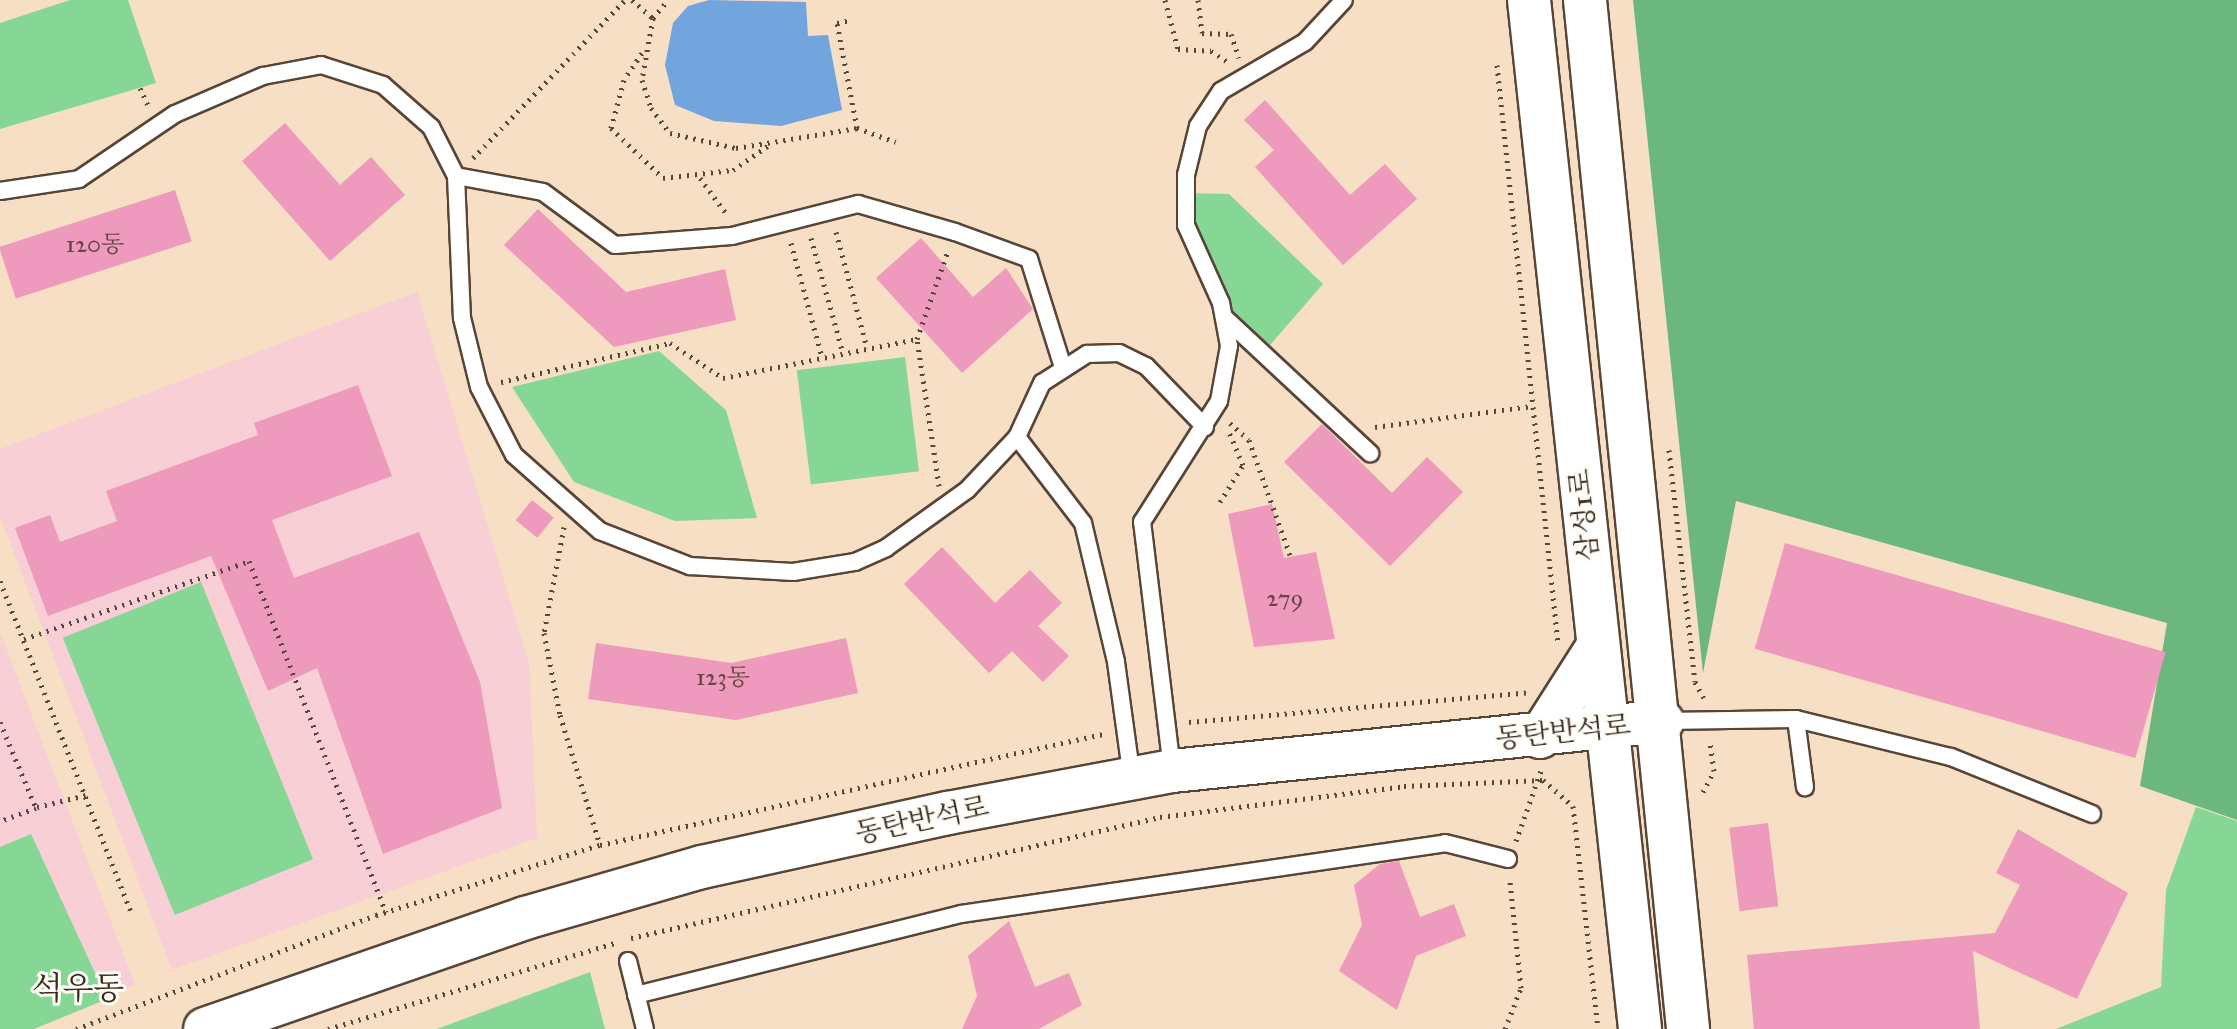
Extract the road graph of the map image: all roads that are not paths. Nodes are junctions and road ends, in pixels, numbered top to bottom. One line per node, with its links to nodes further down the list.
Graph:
1 (1344, 0): 6 (lane)
2 (1529, 0): 11 (street, 삼성1로)
3 (1585, 0): 13 (street, 삼성1로)
4 (456, 176): 5 (lane); 7 (lane); 9 (lane)
5 (0, 191)
6 (1224, 317): 8 (lane); 10 (lane)
7 (1062, 364): 8 (lane); 9 (lane)
8 (1205, 427): 16 (lane)
9 (1017, 437): 17 (lane)
10 (1370, 453)
11 (1598, 646): 14 (street, 삼성1로); 15 (street)
12 (1796, 719): 13 (lane); 18 (lane); 19 (lane)
13 (1662, 721): 14 (street, 동탄반석로); 26 (street, 삼성1로)
14 (1607, 727): 15 (street, 동탄반석로); 25 (street, 삼성1로)
15 (1540, 737): 16 (street, 동탄반석로)
16 (1172, 771): 17 (street, 동탄반석로)
17 (1132, 779): 23 (street, 동탄반석로)
18 (1805, 787)
19 (2092, 814)
20 (1508, 859): 22 (lane)
21 (628, 961): 22 (lane)
22 (636, 995): 24 (lane)
23 (205, 1029)
24 (645, 1029)
25 (1640, 1029)
26 (1688, 1029)

